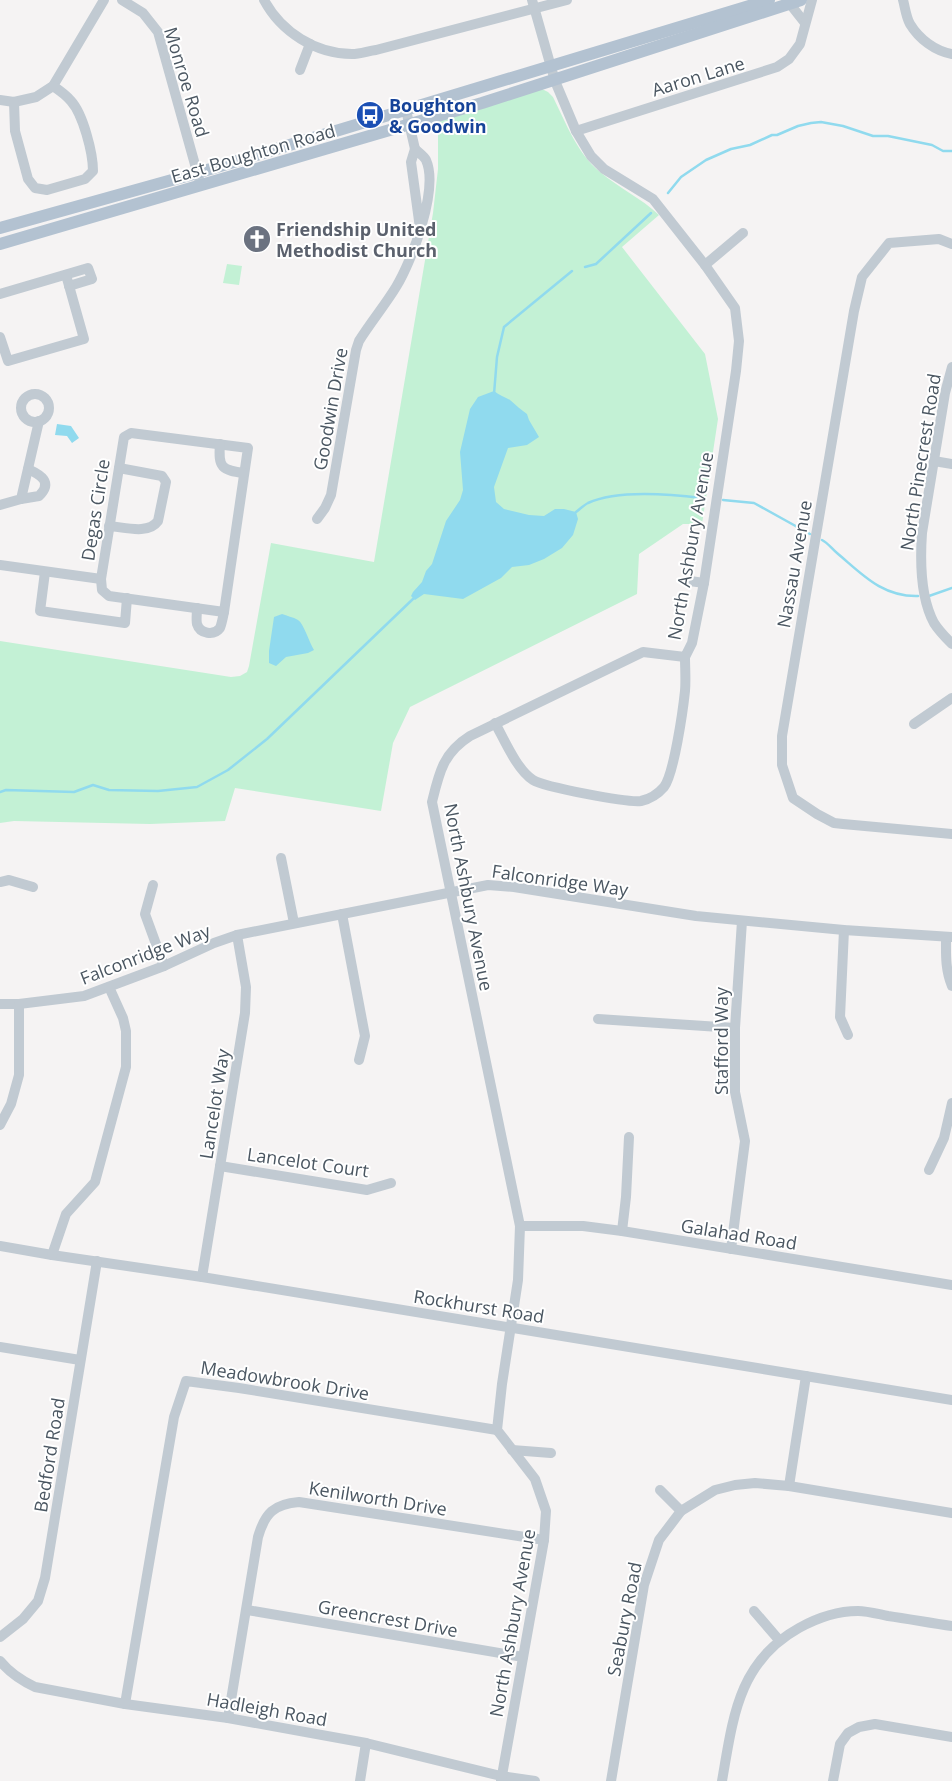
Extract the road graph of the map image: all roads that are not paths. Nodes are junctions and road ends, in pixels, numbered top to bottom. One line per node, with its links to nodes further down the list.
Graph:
1 (104, 0): 16 (street)
2 (122, 0): 23 (street, Monroe Road)
3 (264, 0): 11 (street)
4 (567, 0): 9 (street)
5 (769, 0): 13 (main road, East Boughton Road)
6 (812, 0): 10 (street, Aaron Lane)
7 (903, 0): 12 (street)
8 (795, 2): 10 (street); 15 (main road, East Boughton Road)
9 (533, 4): 11 (street); 13 (street, North Ashbury Avenue)
10 (805, 23): 21 (street, Aaron Lane)
11 (310, 44): 14 (street)
12 (952, 54)
13 (550, 66): 15 (street, North Ashbury Avenue); 19 (main road, East Boughton Road)
14 (300, 70)
15 (555, 81): 20 (main road, East Boughton Road); 21 (street, North Ashbury Avenue)
16 (53, 86): 18 (street); 18 (street)
17 (0, 100): 18 (street)
18 (14, 102)
19 (406, 110): 20 (street, Goodwin Drive); 23 (main road, East Boughton Road)
20 (409, 125): 22 (street, Goodwin Drive); 24 (main road, East Boughton Road)
21 (576, 131): 30 (street, North Ashbury Avenue)
22 (415, 149): 26 (street, Goodwin Drive); 26 (street, Goodwin Drive)
23 (197, 173): 24 (street, Monroe Road); 25 (main road, East Boughton Road)
24 (201, 186): 28 (main road, East Boughton Road)
25 (0, 228)
26 (420, 228): 45 (street, Goodwin Drive)
27 (742, 233): 30 (street)
28 (0, 244)
29 (952, 244): 60 (street, Nassau Avenue)
30 (705, 265): 51 (street, North Ashbury Avenue)
31 (66, 275): 32 (street); 32 (street); 33 (street)
32 (69, 286): 34 (street)
33 (0, 294)
34 (0, 337)
35 (952, 367): 38 (street, North Pinecrest Road)
36 (39, 421): 41 (street)
37 (220, 444): 40 (street, Degas Circle); 42 (street); 42 (street, Degas Circle)
38 (934, 460): 39 (street); 55 (street, North Pinecrest Road)
39 (952, 464)
40 (119, 468): 46 (street, Degas Circle); 46 (street)
41 (28, 469): 43 (street); 43 (street)
42 (244, 473): 54 (street, Degas Circle)
43 (22, 499): 44 (street)
44 (0, 505)
45 (317, 519)
46 (109, 526): 49 (street, Degas Circle)
47 (0, 565): 48 (street)
48 (45, 572): 49 (street); 52 (street)
49 (101, 579): 52 (street, Degas Circle)
50 (690, 581): 51 (street)
51 (704, 583): 56 (street, North Ashbury Avenue)
52 (127, 598): 53 (street, Degas Circle)
53 (197, 608): 54 (street, Degas Circle); 54 (street, Degas Circle)
54 (224, 612)
55 (952, 644)
56 (686, 656): 58 (street, North Ashbury Avenue); 58 (street)
57 (952, 698): 59 (street)
58 (495, 723): 65 (street, North Ashbury Avenue)
59 (914, 724)
60 (952, 834)
61 (281, 858): 68 (street)
62 (0, 882): 64 (street)
63 (153, 885): 72 (street)
64 (33, 887)
65 (451, 891): 66 (street, Falconridge Way); 67 (street, Falconridge Way); 87 (street, North Ashbury Avenue)
66 (342, 914): 68 (street, Falconridge Way); 80 (street)
67 (742, 921): 69 (street, Falconridge Way); 78 (street, Stafford Way)
68 (294, 923): 70 (street, Falconridge Way)
69 (844, 930): 71 (street, Falconridge Way); 79 (street)
70 (237, 936): 72 (street, Falconridge Way); 84 (street, Lancelot Way)
71 (949, 937): 73 (street)
72 (164, 966): 74 (street, Falconridge Way)
73 (952, 986)
74 (109, 987): 76 (street, Falconridge Way); 91 (street)
75 (0, 1004): 76 (street, Falconridge Way)
76 (18, 1004): 82 (street)
77 (598, 1019): 78 (street)
78 (735, 1028): 90 (street, Stafford Way)
79 (848, 1035)
80 (359, 1060)
81 (952, 1104): 85 (street)
82 (0, 1125)
83 (629, 1137): 88 (street)
84 (220, 1166): 86 (street, Lancelot Court); 93 (street, Lancelot Way)
85 (929, 1170)
86 (391, 1183)
87 (520, 1226): 88 (street, Galahad Road); 95 (street, North Ashbury Avenue)
88 (622, 1231): 90 (street, Galahad Road)
89 (0, 1246): 91 (street, Rockhurst Road)
90 (731, 1249): 94 (street, Galahad Road)
91 (52, 1255): 92 (street, Rockhurst Road)
92 (97, 1261): 93 (street, Rockhurst Road); 97 (street, Bedford Road)
93 (202, 1277): 95 (street, Rockhurst Road)
94 (952, 1285)
95 (511, 1328): 98 (street, Rockhurst Road); 100 (street, North Ashbury Avenue)
96 (0, 1346): 97 (street)
97 (80, 1360): 111 (street, Bedford Road)
98 (806, 1376): 99 (street, Rockhurst Road); 103 (street)
99 (952, 1400)
100 (497, 1430): 101 (street, North Ashbury Avenue); 115 (street, Meadowbrook Drive)
101 (512, 1450): 102 (street); 107 (street, North Ashbury Avenue)
102 (552, 1453)
103 (789, 1486): 105 (street, Seabury Road); 106 (street, Seabury Road)
104 (660, 1490): 105 (street)
105 (681, 1511): 122 (street, Seabury Road)
106 (952, 1513)
107 (544, 1540): 108 (street, Kenilworth Drive); 113 (street, North Ashbury Avenue)
108 (247, 1610): 113 (street, Greencrest Drive); 116 (street, Kenilworth Drive)
109 (754, 1611): 112 (street)
110 (952, 1626): 112 (street)
111 (0, 1637)
112 (779, 1640): 123 (street)
113 (523, 1657): 119 (street, North Ashbury Avenue)
114 (0, 1661): 115 (street, Hadleigh Road)
115 (125, 1704): 116 (street, Hadleigh Road)
116 (228, 1718): 118 (street, Hadleigh Road)
117 (952, 1737): 124 (street)
118 (366, 1743): 119 (street, Hadleigh Road); 120 (street)
119 (501, 1779): 121 (street, Hadleigh Road)
120 (360, 1781)
121 (535, 1781)
122 (611, 1781)
123 (722, 1781)
124 (833, 1781)

